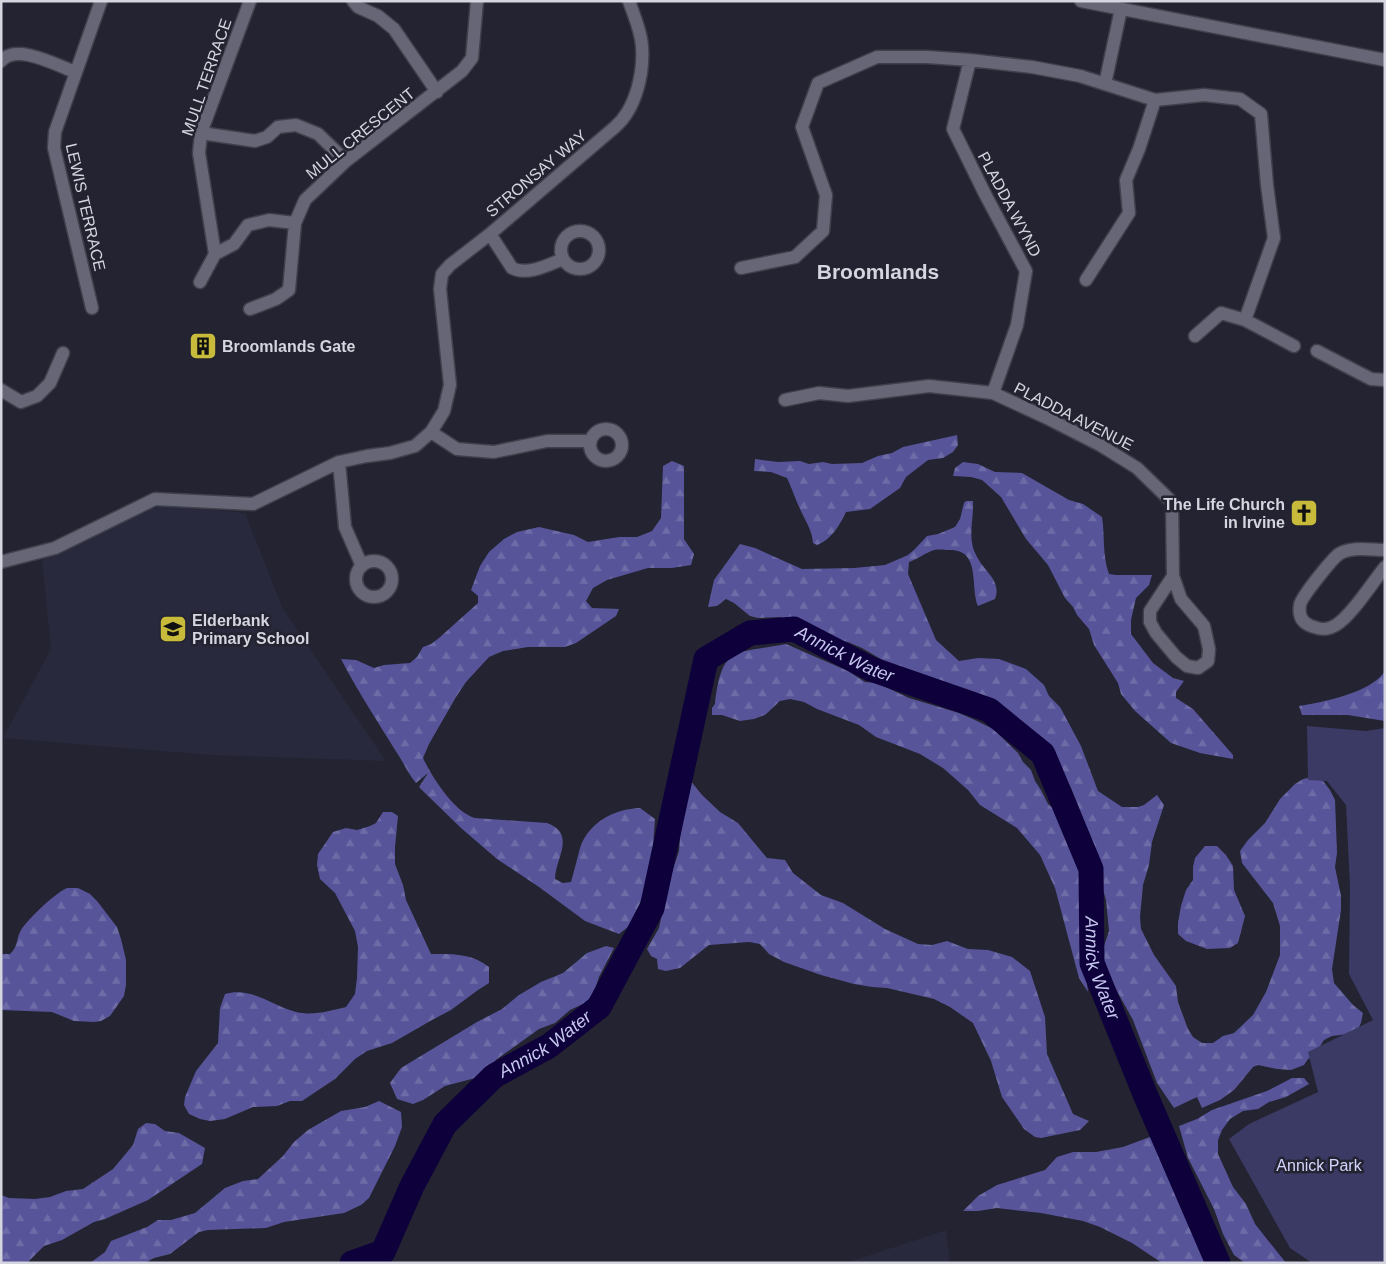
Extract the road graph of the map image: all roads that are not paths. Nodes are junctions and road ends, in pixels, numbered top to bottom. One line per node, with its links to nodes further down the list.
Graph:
1 (101, 1): 11 (street, LEWIS TERRACE)
2 (250, 1): 15 (street, MULL TERRACE)
3 (353, 1): 13 (street)
4 (477, 1): 13 (street, MULL CRESCENT)
5 (629, 1): 18 (street, STRONSAY WAY)
6 (1081, 1): 7 (street)
7 (1121, 9): 9 (street); 12 (street)
8 (970, 60): 12 (street); 21 (street); 33 (street, PLADDA WYND)
9 (1385, 60)
10 (1, 61): 11 (street)
11 (75, 72): 24 (street, LEWIS TERRACE)
12 (1105, 84): 14 (street)
13 (437, 92): 16 (street, MULL CRESCENT)
14 (1155, 100): 22 (street); 26 (street)
15 (201, 133): 16 (street); 19 (street, MULL TERRACE)
16 (346, 161): 17 (street, MULL CRESCENT)
17 (295, 223): 19 (street); 25 (street, MULL CRESCENT)
18 (490, 234): 20 (street); 35 (street, STRONSAY WAY)
19 (215, 254): 23 (street)
20 (563, 259)
21 (741, 268)
22 (1086, 280)
23 (200, 282)
24 (92, 308)
25 (250, 309)
26 (1246, 320): 27 (street); 28 (street)
27 (1195, 336)
28 (1294, 346)
29 (1317, 351): 31 (street)
30 (63, 353): 32 (street)
31 (1385, 380)
32 (1, 390)
33 (993, 393): 34 (street, PLADDA AVENUE); 42 (street, PLADDA AVENUE)
34 (784, 400)
35 (431, 432): 36 (street); 37 (street)
36 (590, 441)
37 (339, 462): 39 (street); 40 (street)
38 (1385, 550): 41 (street)
39 (1, 562)
40 (362, 566)
41 (1385, 567)
42 (1174, 576): 42 (street, PLADDA AVENUE)

